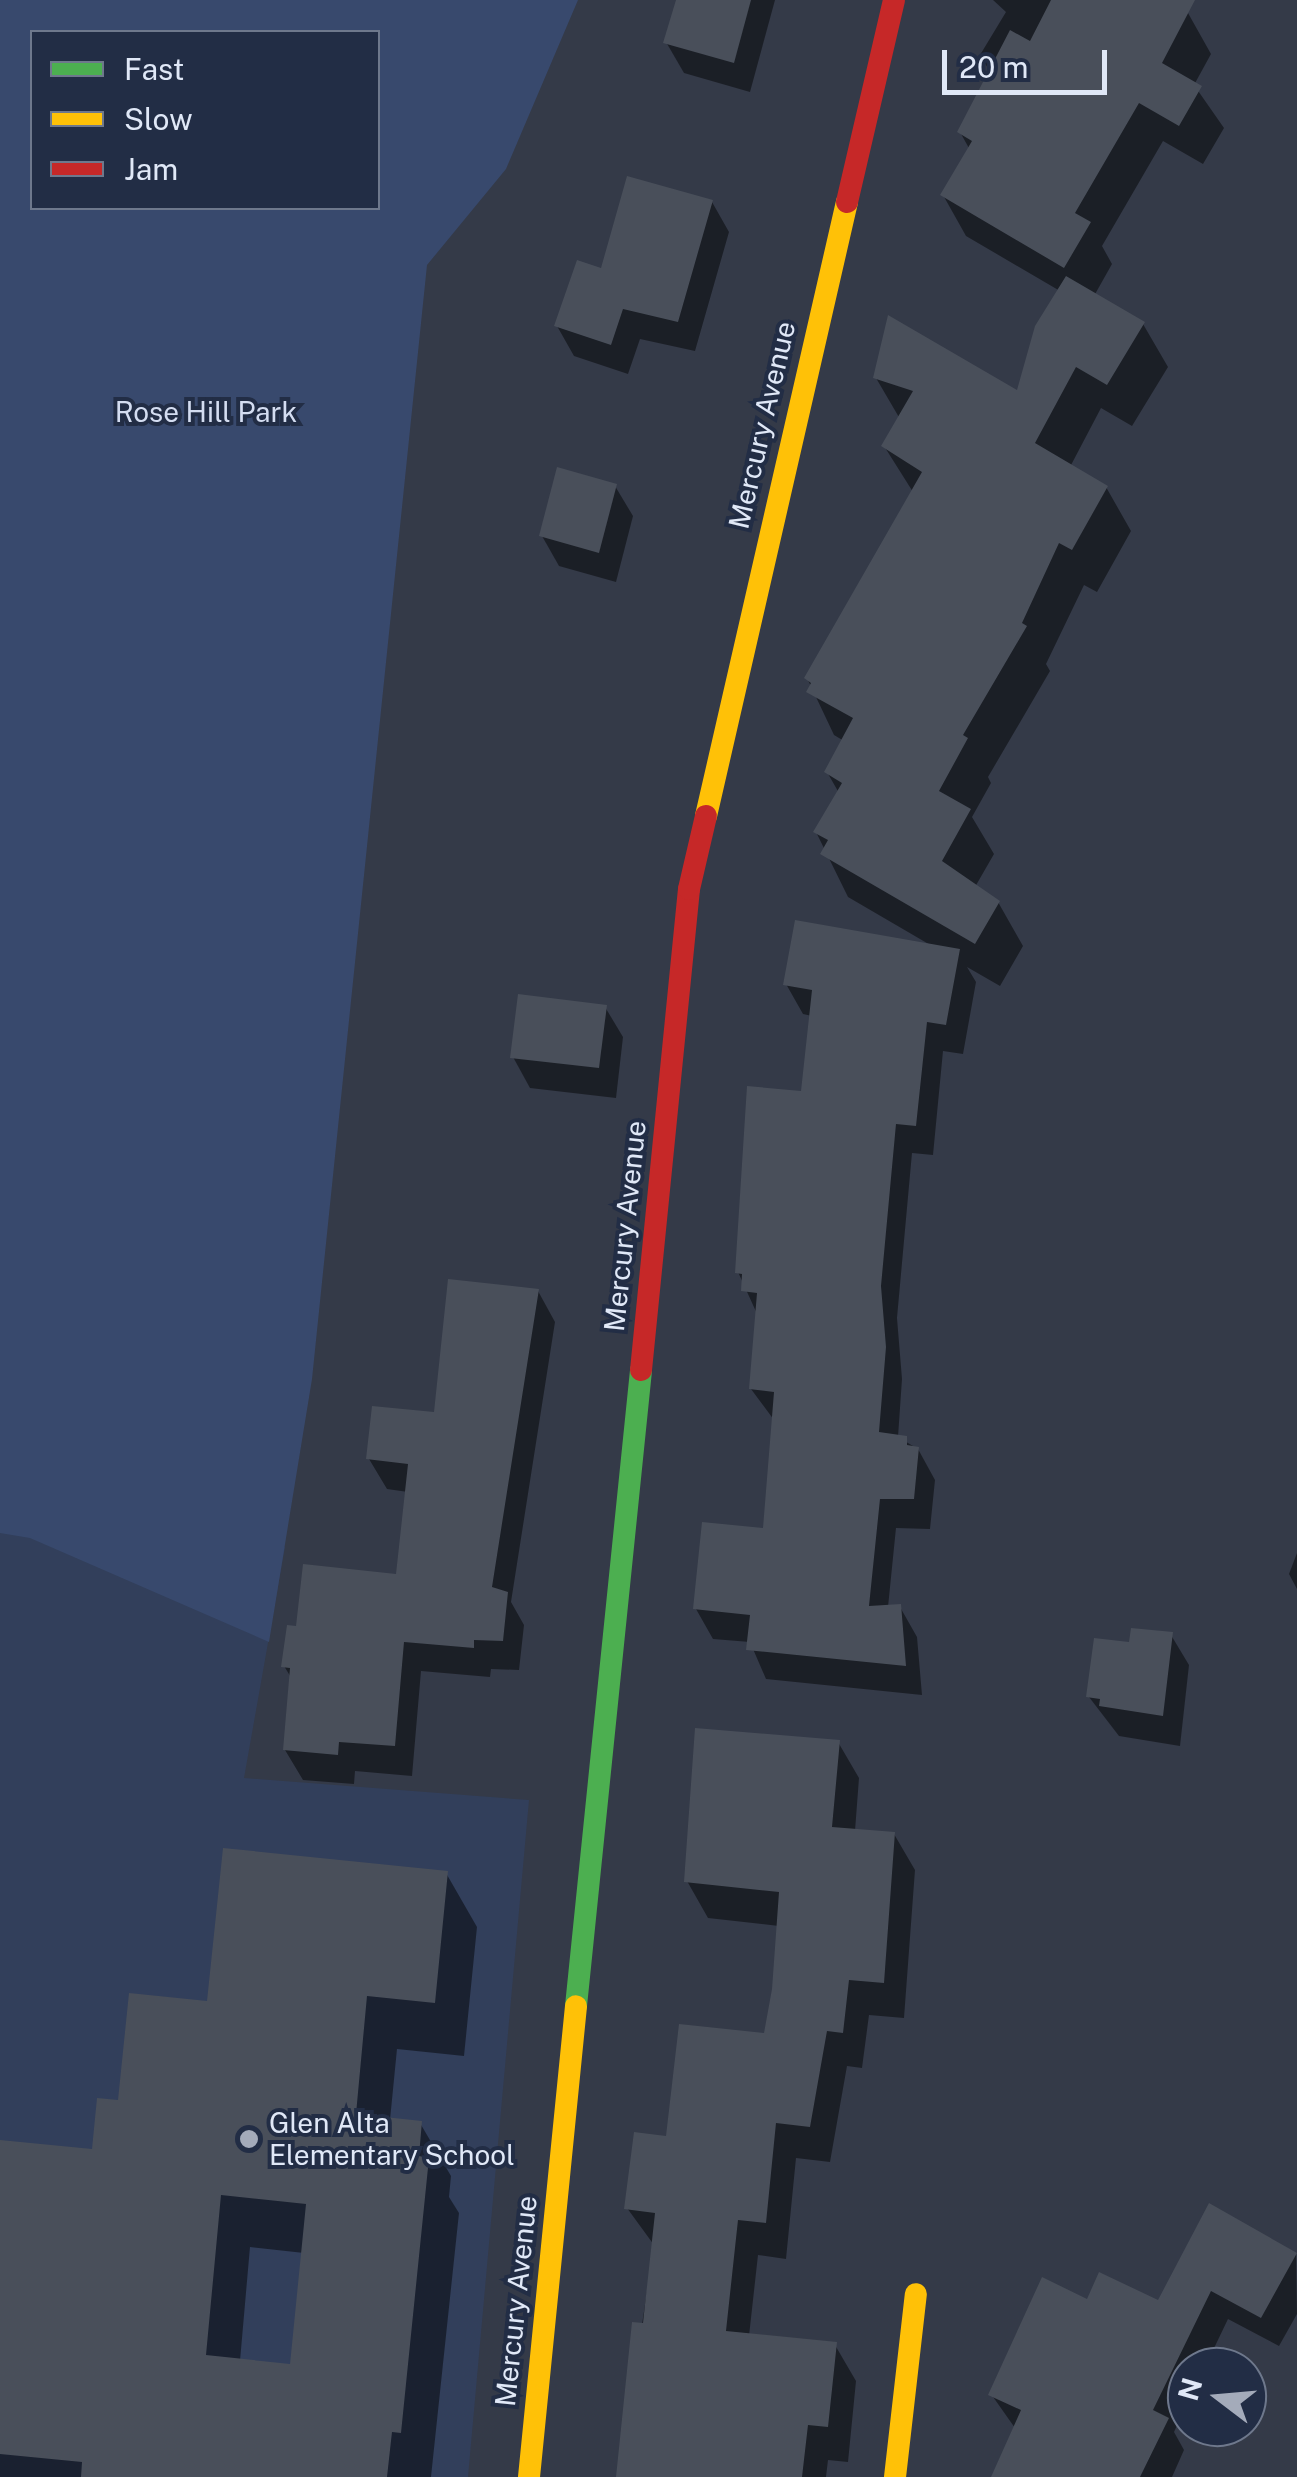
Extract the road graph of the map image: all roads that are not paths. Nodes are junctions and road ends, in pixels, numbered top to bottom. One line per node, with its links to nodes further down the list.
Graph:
1 (894, 0): 3 (street, Mercury Avenue)
2 (916, 2294): 4 (street)
3 (529, 2477)
4 (895, 2477)

